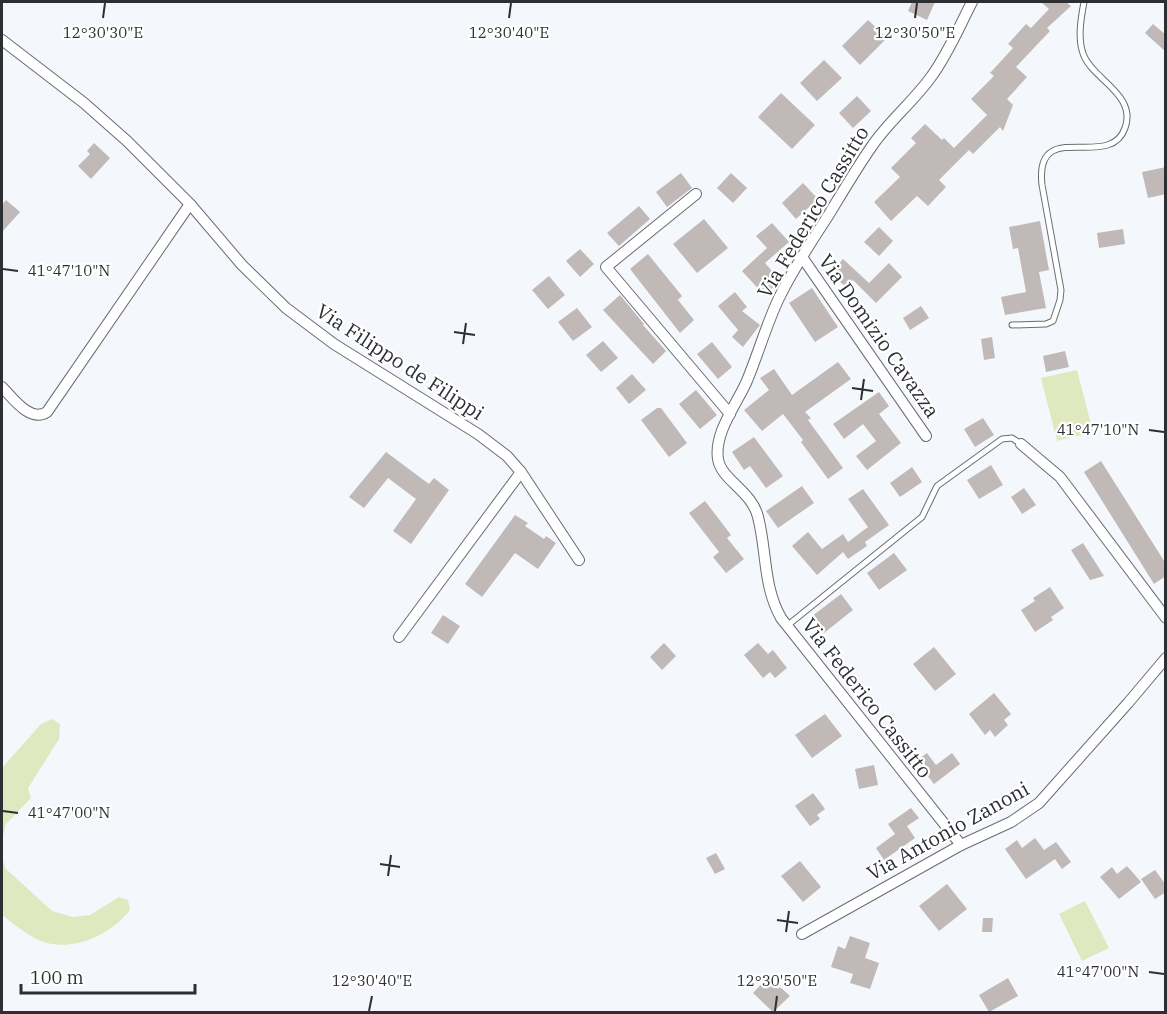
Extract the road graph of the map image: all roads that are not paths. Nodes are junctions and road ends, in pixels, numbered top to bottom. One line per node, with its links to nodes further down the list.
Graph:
1 (972, 2): 6 (street, Via Federico Cassitto)
2 (1084, 2): 7 (lane)
3 (2, 40): 5 (street, Via Filippo de Filippi)
4 (696, 194): 9 (street)
5 (190, 204): 8 (street); 12 (street, Via Filippo de Filippi)
6 (802, 257): 9 (street, Via Federico Cassitto); 10 (street, Via Domizio Cavazza)
7 (1012, 325)
8 (2, 387)
9 (730, 414): 15 (street, Via Federico Cassitto)
10 (926, 436)
11 (1021, 444): 14 (street); 15 (lane)
12 (521, 472): 13 (street, Via Filippo de Filippi); 16 (street)
13 (579, 560)
14 (1166, 618)
15 (787, 626): 18 (street, Via Federico Cassitto)
16 (399, 637)
17 (1166, 658): 18 (street, Via Antonio Zanoni)
18 (961, 845): 19 (street, Via Antonio Zanoni)
19 (802, 934)

